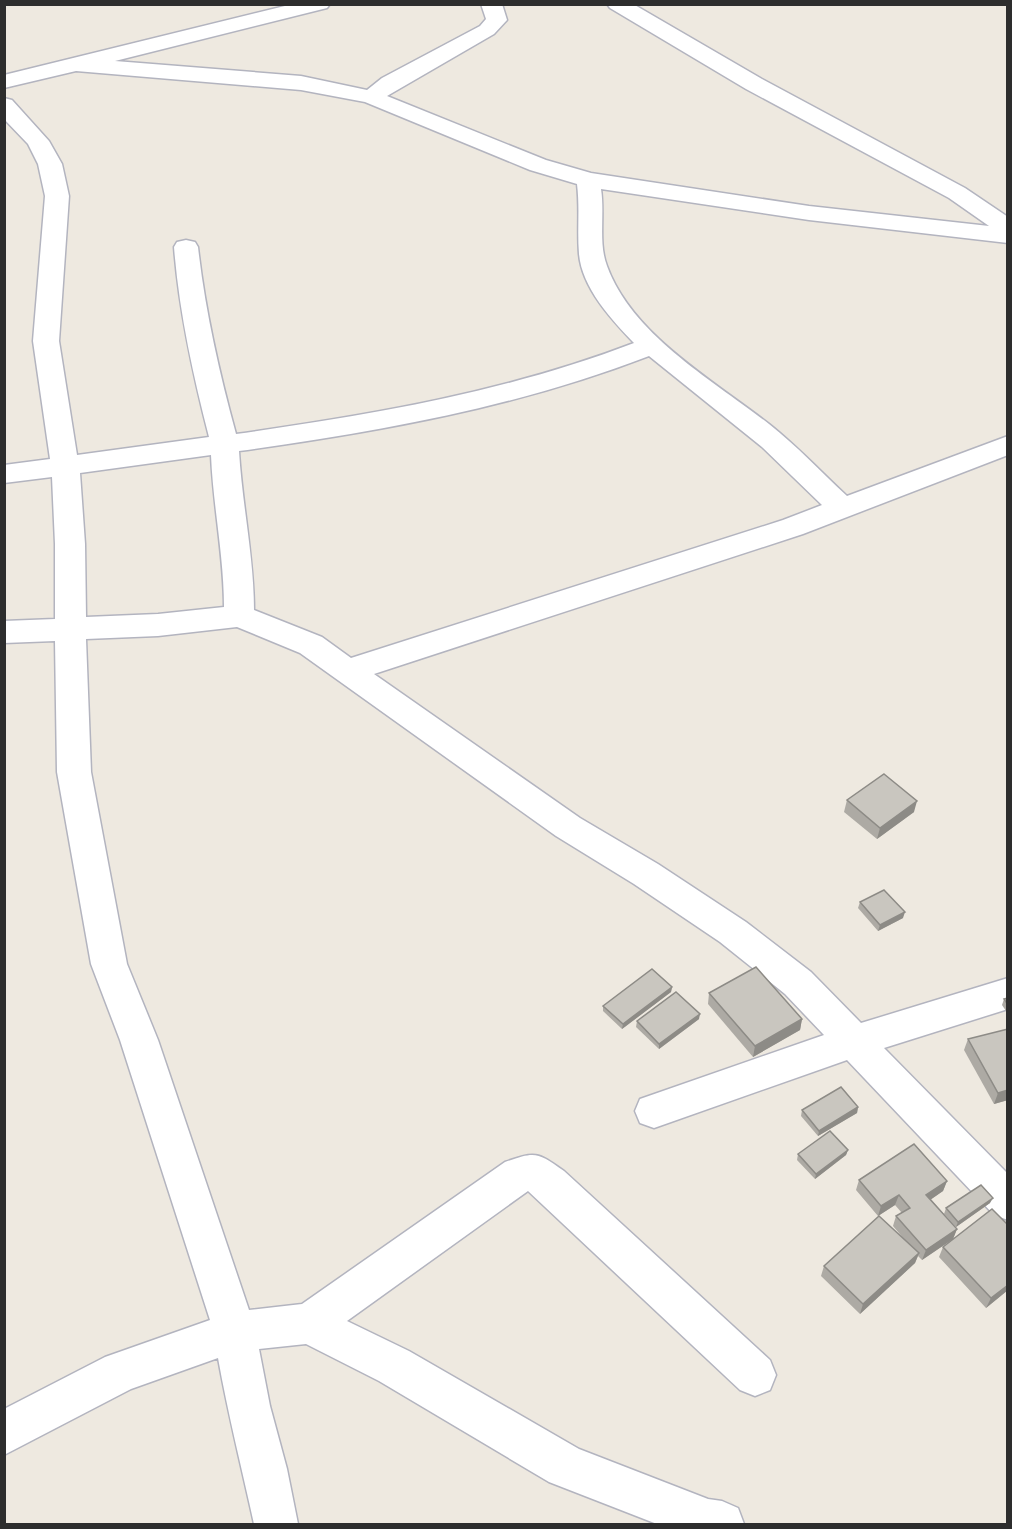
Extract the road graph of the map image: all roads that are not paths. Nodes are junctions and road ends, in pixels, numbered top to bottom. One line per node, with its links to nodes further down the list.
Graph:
1 (320, 4): 4 (street)
2 (491, 4): 6 (street)
3 (617, 4): 9 (street)
4 (74, 64): 5 (street); 6 (street)
5 (4, 82)
6 (371, 97): 8 (street)
7 (4, 105): 15 (street)
8 (588, 180): 10 (street); 12 (street)
9 (1008, 229)
10 (1008, 236)
11 (186, 248): 13 (street)
12 (653, 345): 13 (street); 17 (street)
13 (225, 445): 15 (street); 18 (street)
14 (1008, 445): 17 (street)
15 (65, 465): 16 (street); 19 (street)
16 (4, 474)
17 (841, 507): 21 (street)
18 (239, 616): 19 (street); 21 (street)
19 (72, 629): 20 (street); 27 (street)
20 (4, 632)
21 (350, 670): 23 (street)
22 (1008, 993): 23 (street)
23 (855, 1041): 24 (street); 25 (street)
24 (654, 1111)
25 (1008, 1202)
26 (310, 1323): 27 (street); 28 (street); 31 (street)
27 (235, 1332): 29 (street); 30 (street)
28 (755, 1375)
29 (4, 1433)
30 (276, 1524)
31 (722, 1524)

